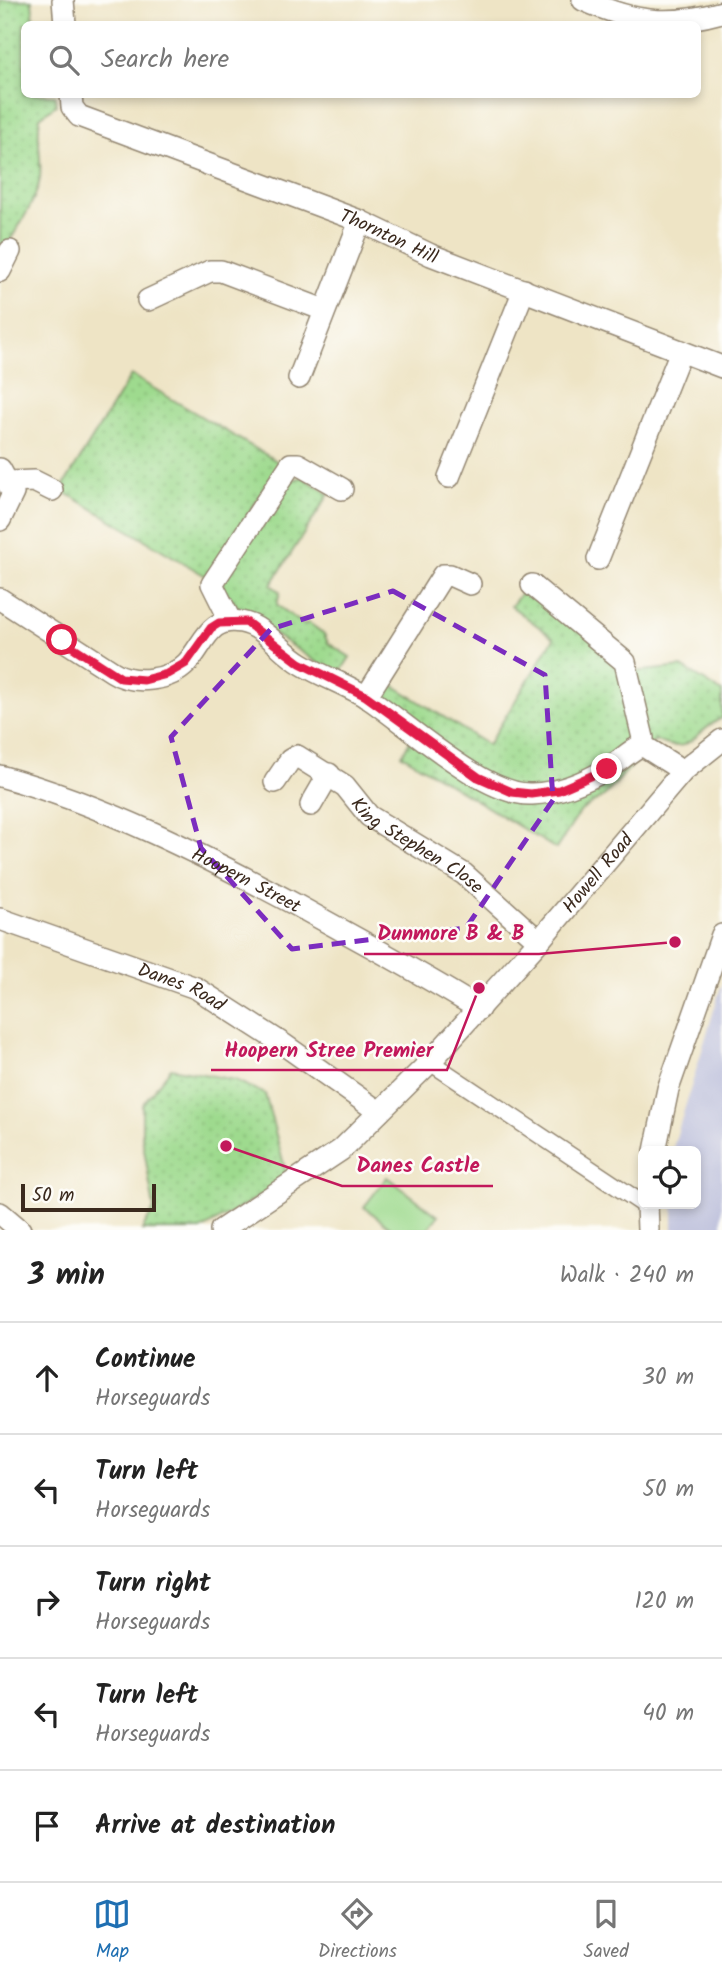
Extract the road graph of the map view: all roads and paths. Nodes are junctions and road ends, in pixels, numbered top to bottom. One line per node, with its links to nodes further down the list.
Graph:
1 (583, 0): 3 (street)
2 (722, 12): 4 (street)
3 (649, 21)
4 (667, 21)
5 (71, 98): 6 (street, Thornton Hill)
6 (360, 221): 9 (street, Thornton Hill); 11 (street)
7 (10, 251): 8 (street)
8 (0, 271)
9 (524, 290): 12 (street, Thornton Hill); 16 (street)
10 (148, 300): 11 (street)
11 (324, 310): 14 (street)
12 (681, 351): 13 (street, Thornton Hill); 20 (street)
13 (722, 367)
14 (299, 377)
15 (5, 476): 18 (street); 19 (street)
16 (449, 477)
17 (342, 489): 24 (street)
18 (52, 490)
19 (0, 520)
20 (598, 559)
21 (471, 584): 25 (street)
22 (532, 584): 27 (street)
23 (0, 599): 24 (street)
24 (230, 620): 25 (street)
25 (366, 696): 27 (street)
26 (722, 740): 28 (street, Howell Road)
27 (642, 745): 28 (street)
28 (683, 771): 35 (street, Howell Road)
29 (329, 774): 31 (street, King Stephen Close); 32 (street); 35 (street, King Stephen Close)
30 (0, 776): 36 (street, Hoopern Street)
31 (275, 782)
32 (311, 805)
33 (0, 919): 38 (street, Danes Road)
34 (722, 935): 39 (street)
35 (539, 941): 36 (street, Howell Road)
36 (479, 1009): 37 (street, Howell Road)
37 (430, 1062): 38 (street, Howell Road); 40 (street)
38 (379, 1112): 44 (street, Howell Road)
39 (656, 1146)
40 (638, 1200)
41 (646, 1209): 45 (street)
42 (0, 1213): 43 (street)
43 (20, 1230)
44 (221, 1230)
45 (648, 1230)

